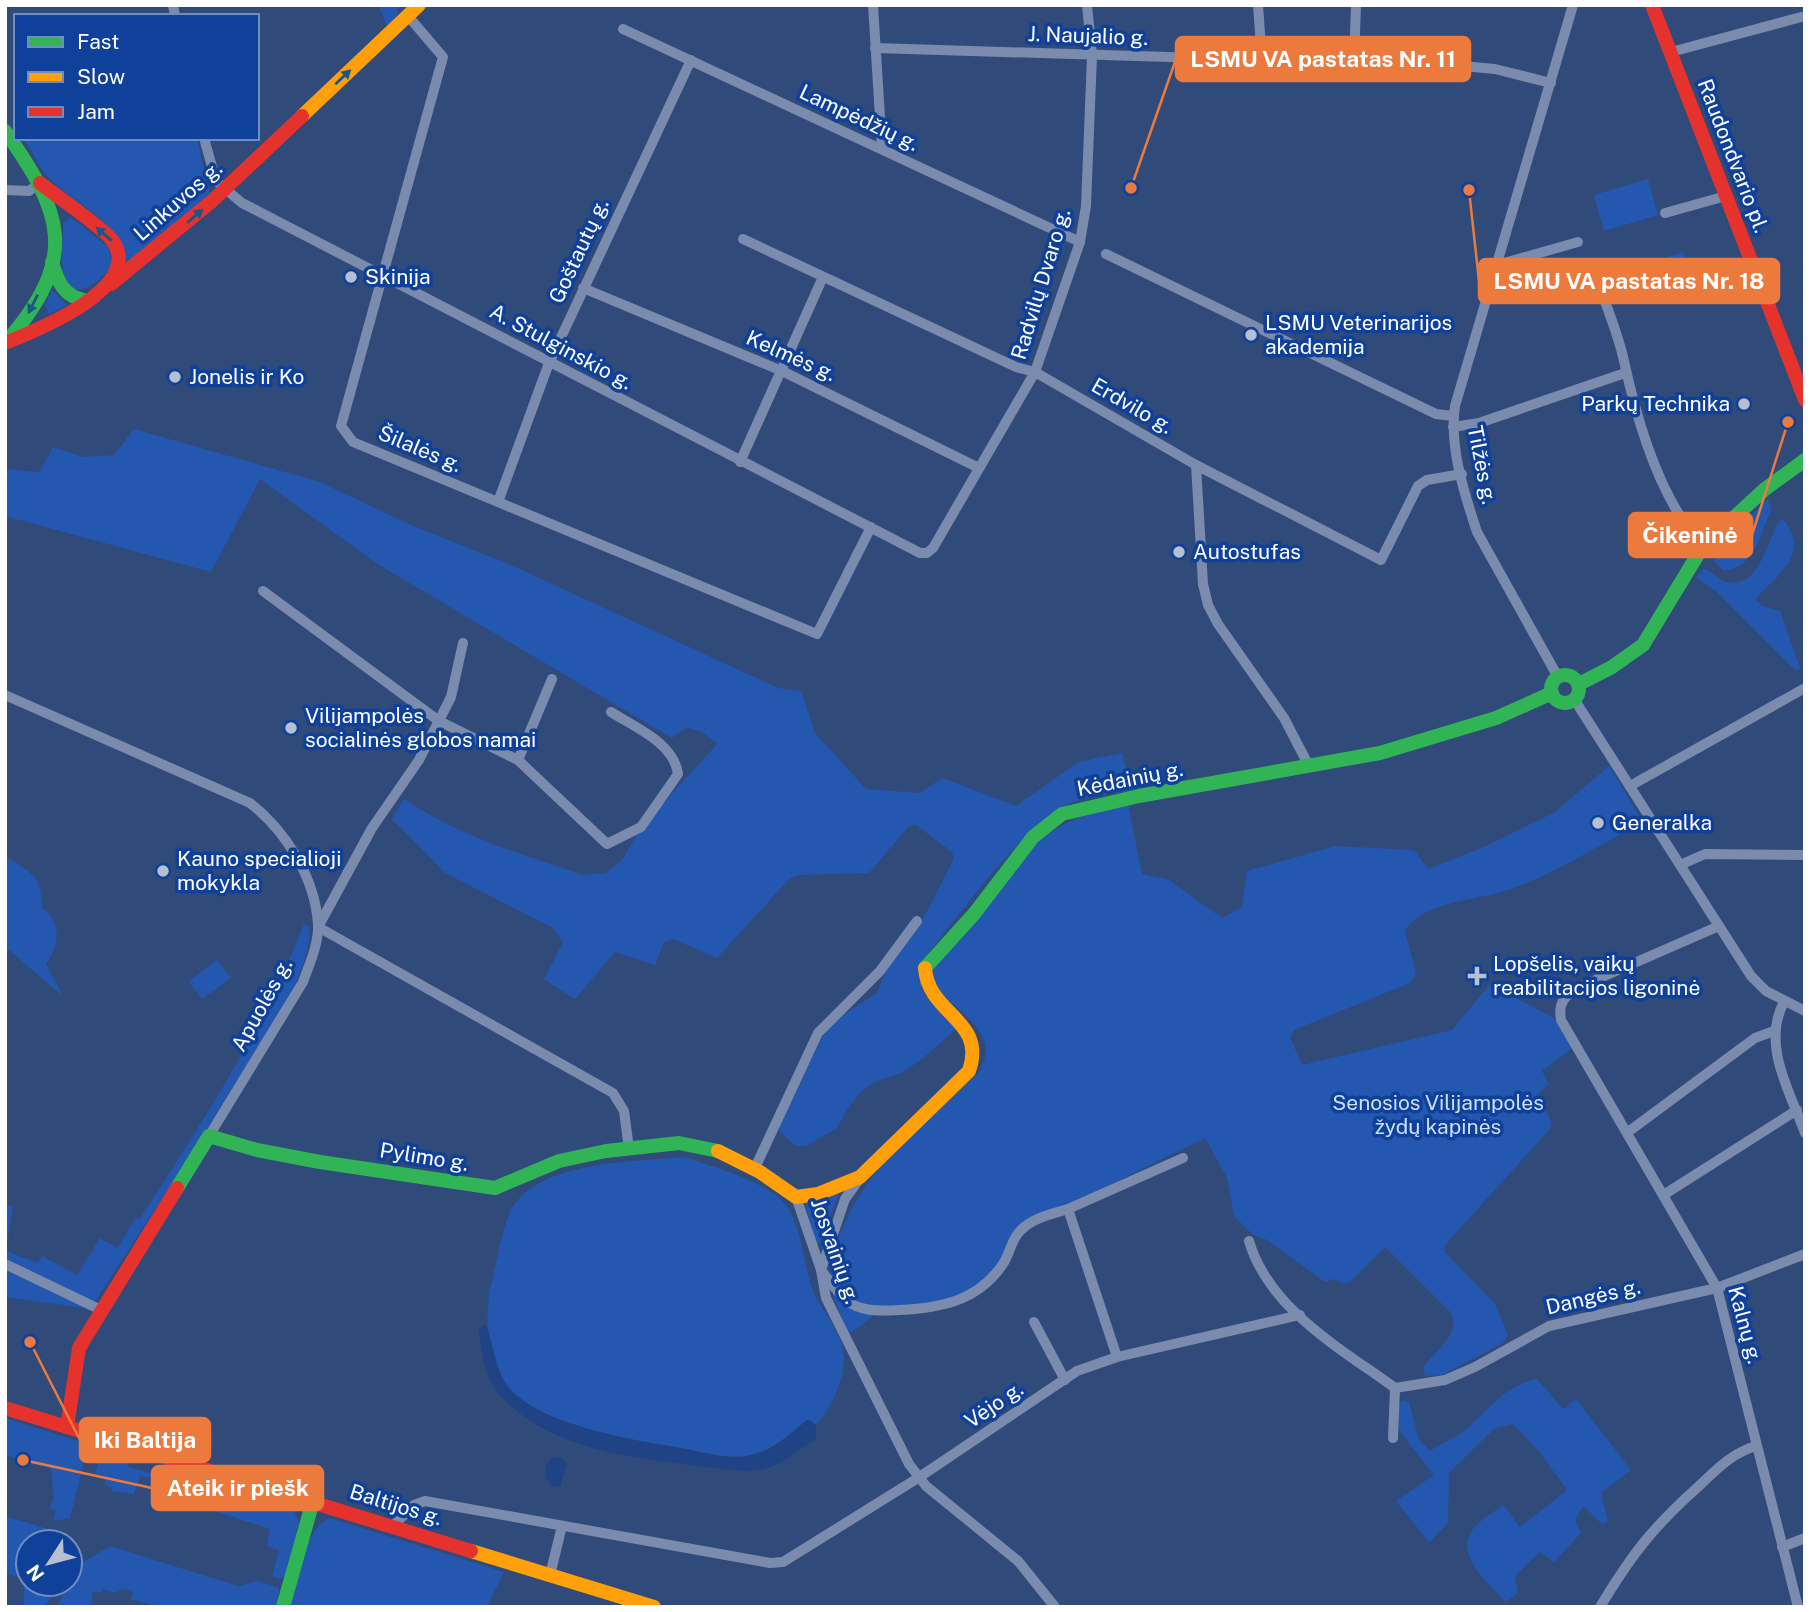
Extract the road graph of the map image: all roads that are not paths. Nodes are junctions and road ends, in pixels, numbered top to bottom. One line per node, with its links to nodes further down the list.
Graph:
1 (419, 5): 8 (main road, Linkuvos g.)
2 (873, 5): 11 (street)
3 (1087, 5): 13 (street, Radvilų Dvaro g.)
4 (1258, 5): 15 (street)
5 (1356, 5): 16 (street)
6 (1573, 5): 17 (street, Tilžės g.)
7 (1652, 5): 12 (main road, Raudondvario pl.)
8 (407, 10): 23 (main road, Linkuvos g., one-way to 8); 34 (street, Šilalės g.)
9 (1805, 16): 12 (street)
10 (623, 29): 14 (street, Lampėdžių g.)
11 (875, 48): 13 (street, J. Naujalio g.); 20 (street)
12 (1671, 52): 24 (main road, Raudondvario pl.)
13 (1092, 56): 15 (street, J. Naujalio g.); 29 (street, Radvilų Dvaro g.)
14 (691, 60): 20 (street, Lampėdžių g.); 38 (street, Goštautų g.)
15 (1262, 61): 16 (street, J. Naujalio g.)
16 (1354, 63): 17 (street, J. Naujalio g.)
17 (1551, 83): 33 (street, Tilžės g.)
18 (5, 131): 21 (main road)
19 (204, 140): 23 (street)
20 (881, 149): 29 (street, Lampėdžių g.)
21 (40, 183): 22 (street); 26 (main road); 27 (main road)
22 (5, 190)
23 (224, 190): 34 (street, A. Stulginskio g.); 37 (main road, Linkuvos g., one-way to 23)
24 (1726, 196): 25 (street); 45 (main road, Raudondvario pl.)
25 (1665, 214)
26 (82, 215): 27 (main road); 37 (main road, one-way to 26)
27 (57, 230): 32 (main road)
28 (743, 239): 35 (street, Erdvilo g.)
29 (1080, 242): 43 (street, Radvilų Dvaro g.)
30 (1578, 242): 33 (street)
31 (1106, 254): 46 (street)
32 (52, 262): 39 (main road); 40 (main road, one-way to 40)
33 (1503, 264): 46 (street, Tilžės g.)
34 (382, 275): 41 (street, A. Stulginskio g.); 52 (street, Šilalės g.)
35 (823, 277): 42 (street); 43 (street, Erdvilo g.)
36 (1597, 279): 44 (street)
37 (111, 284): 39 (main road, Linkuvos g.)
38 (583, 288): 41 (street, Goštautų g.); 42 (street, Kelmės g.)
39 (87, 301): 40 (main road, Linkuvos g.)
40 (6, 342)
41 (549, 363): 48 (street, A. Stulginskio g.); 52 (street, Goštautų g.)
42 (782, 371): 48 (street); 50 (street, Kelmės g.)
43 (1035, 372): 49 (street, Erdvilo g.); 50 (street, Radvilų Dvaro g.)
44 (1625, 373): 46 (street); 54 (street)
45 (1805, 400)
46 (1453, 421): 51 (street, Tilžės g.)
47 (1805, 460): 54 (main road)
48 (740, 462): 53 (street, A. Stulginskio g.)
49 (1196, 465): 51 (street, Erdvilo g.); 68 (street)
50 (979, 468): 55 (street, Radvilų Dvaro g.)
51 (1462, 474): 58 (street, Tilžės g.)
52 (498, 502): 53 (street, Šilalės g.)
53 (871, 527): 55 (street, A. Stulginskio g.)
54 (1703, 546): 60 (main road)
55 (933, 548)
56 (263, 591): 66 (street)
57 (463, 643): 66 (street)
58 (1558, 677): 60 (main road); 62 (main road)
59 (552, 679): 67 (street)
60 (1578, 684): 64 (main road)
61 (1805, 688): 69 (street)
62 (1552, 693): 64 (main road); 68 (main road, Kėdainių g.)
63 (5, 695): 73 (street, Apuolės g.)
64 (1574, 699): 69 (street)
65 (611, 712): 67 (street)
66 (439, 721): 67 (street); 73 (street)
67 (518, 760)
68 (1309, 766): 85 (main road, Kėdainių g.)
69 (1630, 786): 71 (street)
70 (1805, 855): 71 (street)
71 (1680, 865): 74 (street)
72 (916, 921): 84 (street)
73 (318, 926): 81 (street, Apuolės g.); 82 (street)
74 (1719, 926): 75 (street); 79 (street, Kalnų g.)
75 (1784, 1002): 76 (street); 77 (street)
76 (1805, 1011)
77 (1774, 1031): 78 (street); 79 (street)
78 (1797, 1110): 80 (street); 86 (street)
79 (1628, 1132): 86 (street, Kalnų g.)
80 (1805, 1133)
81 (209, 1136): 82 (main road, Pylimo g.); 94 (main road, Apuolės g.)
82 (629, 1149): 84 (main road, Josvainių g.)
83 (1183, 1158): 88 (street)
84 (754, 1170): 87 (main road, Josvainių g.)
85 (860, 1177): 87 (main road); 92 (street)
86 (1665, 1195): 93 (street, Kalnų g.)
87 (796, 1197): 92 (street, Josvainių g.)
88 (1068, 1209): 92 (street); 97 (street)
89 (1249, 1241): 95 (street)
90 (1805, 1254): 93 (street, Dangės g.)
91 (5, 1264): 94 (street)
92 (821, 1269): 104 (street, Josvainių g.)
93 (1717, 1288): 99 (street, Dangės g.); 103 (street, Kalnų g.)
94 (101, 1310): 101 (main road, Apuolės g.)
95 (1300, 1315): 97 (street, Vėjo g.); 99 (street)
96 (1034, 1322): 98 (street)
97 (1116, 1357): 98 (street, Vėjo g.)
98 (1065, 1380): 104 (street, Vėjo g.)
99 (1395, 1388): 102 (street)
100 (5, 1408): 101 (main road, Baltijos g.)
101 (67, 1427): 105 (main road, Baltijos g.)
102 (1393, 1437)
103 (1756, 1446): 109 (street, Kalnų g.); 114 (street)
104 (918, 1478): 107 (street, Vėjo g.); 113 (street, Josvainių g.)
105 (313, 1501): 106 (main road, Baltijos g.); 112 (main road)
106 (394, 1525): 107 (street, Vėjo g.); 110 (main road, Baltijos g.)
107 (562, 1526): 110 (street)
108 (1805, 1538): 109 (street)
109 (1782, 1547): 115 (street, Kalnų g.)
110 (550, 1574): 111 (main road, Baltijos g.)
111 (644, 1605)
112 (283, 1607)
113 (1055, 1607)
114 (1600, 1607)
115 (1798, 1607)

